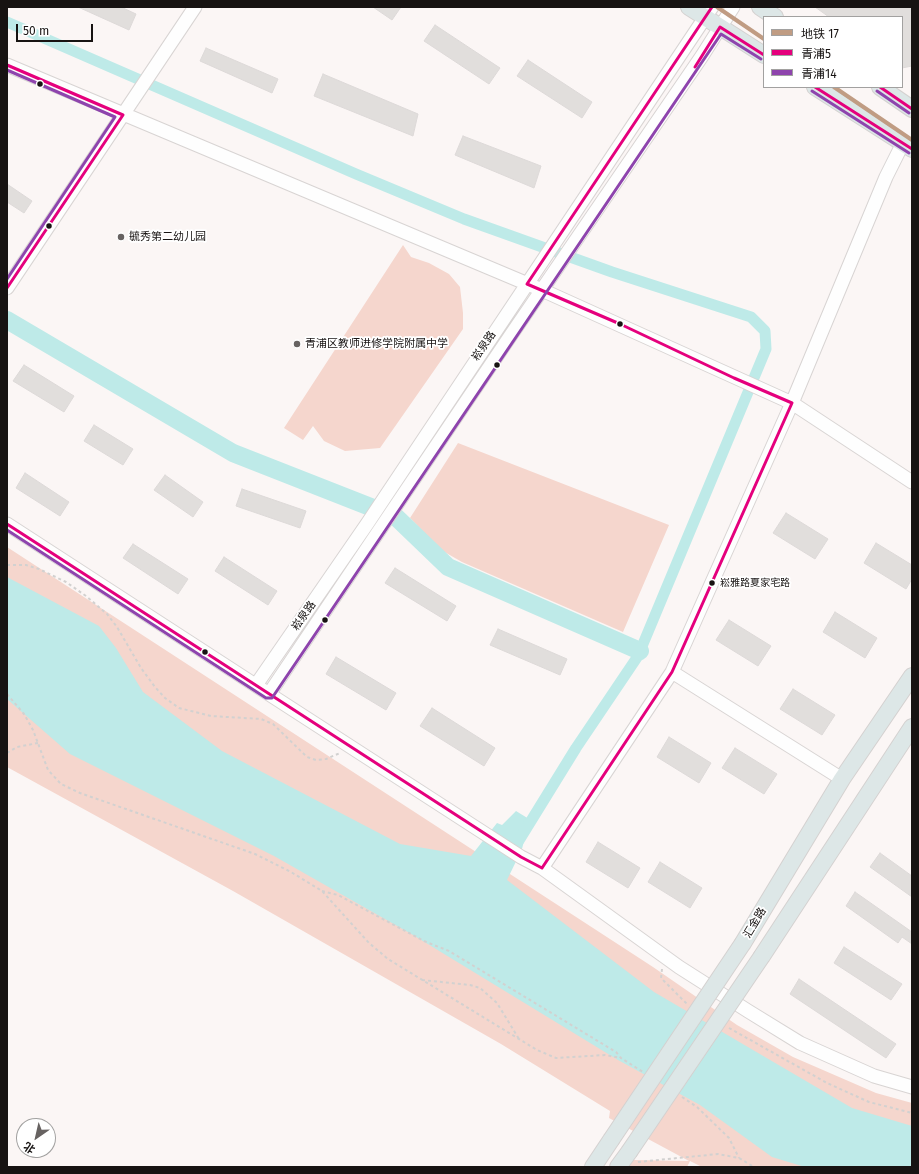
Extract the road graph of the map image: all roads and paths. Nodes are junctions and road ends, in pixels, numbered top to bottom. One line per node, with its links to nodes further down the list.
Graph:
1 (195, 7): 13 (street)
2 (689, 7): 5 (main road)
3 (733, 7): 7 (street, 崧泉路)
4 (760, 7): 6 (main road)
5 (708, 12): 7 (main road); 15 (street, 崧泉路)
6 (774, 16)
7 (720, 27): 8 (main road); 17 (street, 崧泉路)
8 (763, 54)
9 (7, 65): 13 (street)
10 (816, 88): 14 (main road)
11 (882, 88): 12 (main road)
12 (912, 108)
13 (123, 115): 15 (street); 16 (street)
14 (907, 146): 18 (street)
15 (527, 284): 17 (street); 24 (street, 崧泉路)
16 (7, 288)
17 (542, 290): 18 (street); 26 (street, 崧泉路)
18 (792, 403): 19 (street); 22 (street)
19 (912, 482)
20 (7, 524): 24 (street)
21 (7, 565): 29 (path)
22 (672, 672): 31 (street); 32 (street)
23 (912, 676): 31 (main road, 汇金路)
24 (256, 685): 26 (street)
25 (7, 694): 28 (path)
26 (269, 694): 29 (street)
27 (912, 727): 45 (main road, bridge)
28 (38, 743): 30 (path); 33 (path)
29 (350, 745): 32 (street)
30 (7, 752)
31 (842, 779): 46 (main road, 汇金路, bridge)
32 (542, 868): 34 (street)
33 (322, 891): 35 (path); 39 (path)
34 (663, 955): 36 (path); 41 (street)
35 (421, 980): 38 (path); 38 (path)
36 (691, 1006)
37 (724, 1025): 43 (path)
38 (520, 1040): 39 (path)
39 (621, 1058): 40 (path)
40 (646, 1074)
41 (912, 1087)
42 (678, 1095): 44 (path)
43 (912, 1113)
44 (739, 1158): 45 (path); 47 (path)
45 (623, 1161)
46 (593, 1167)
47 (754, 1167)

